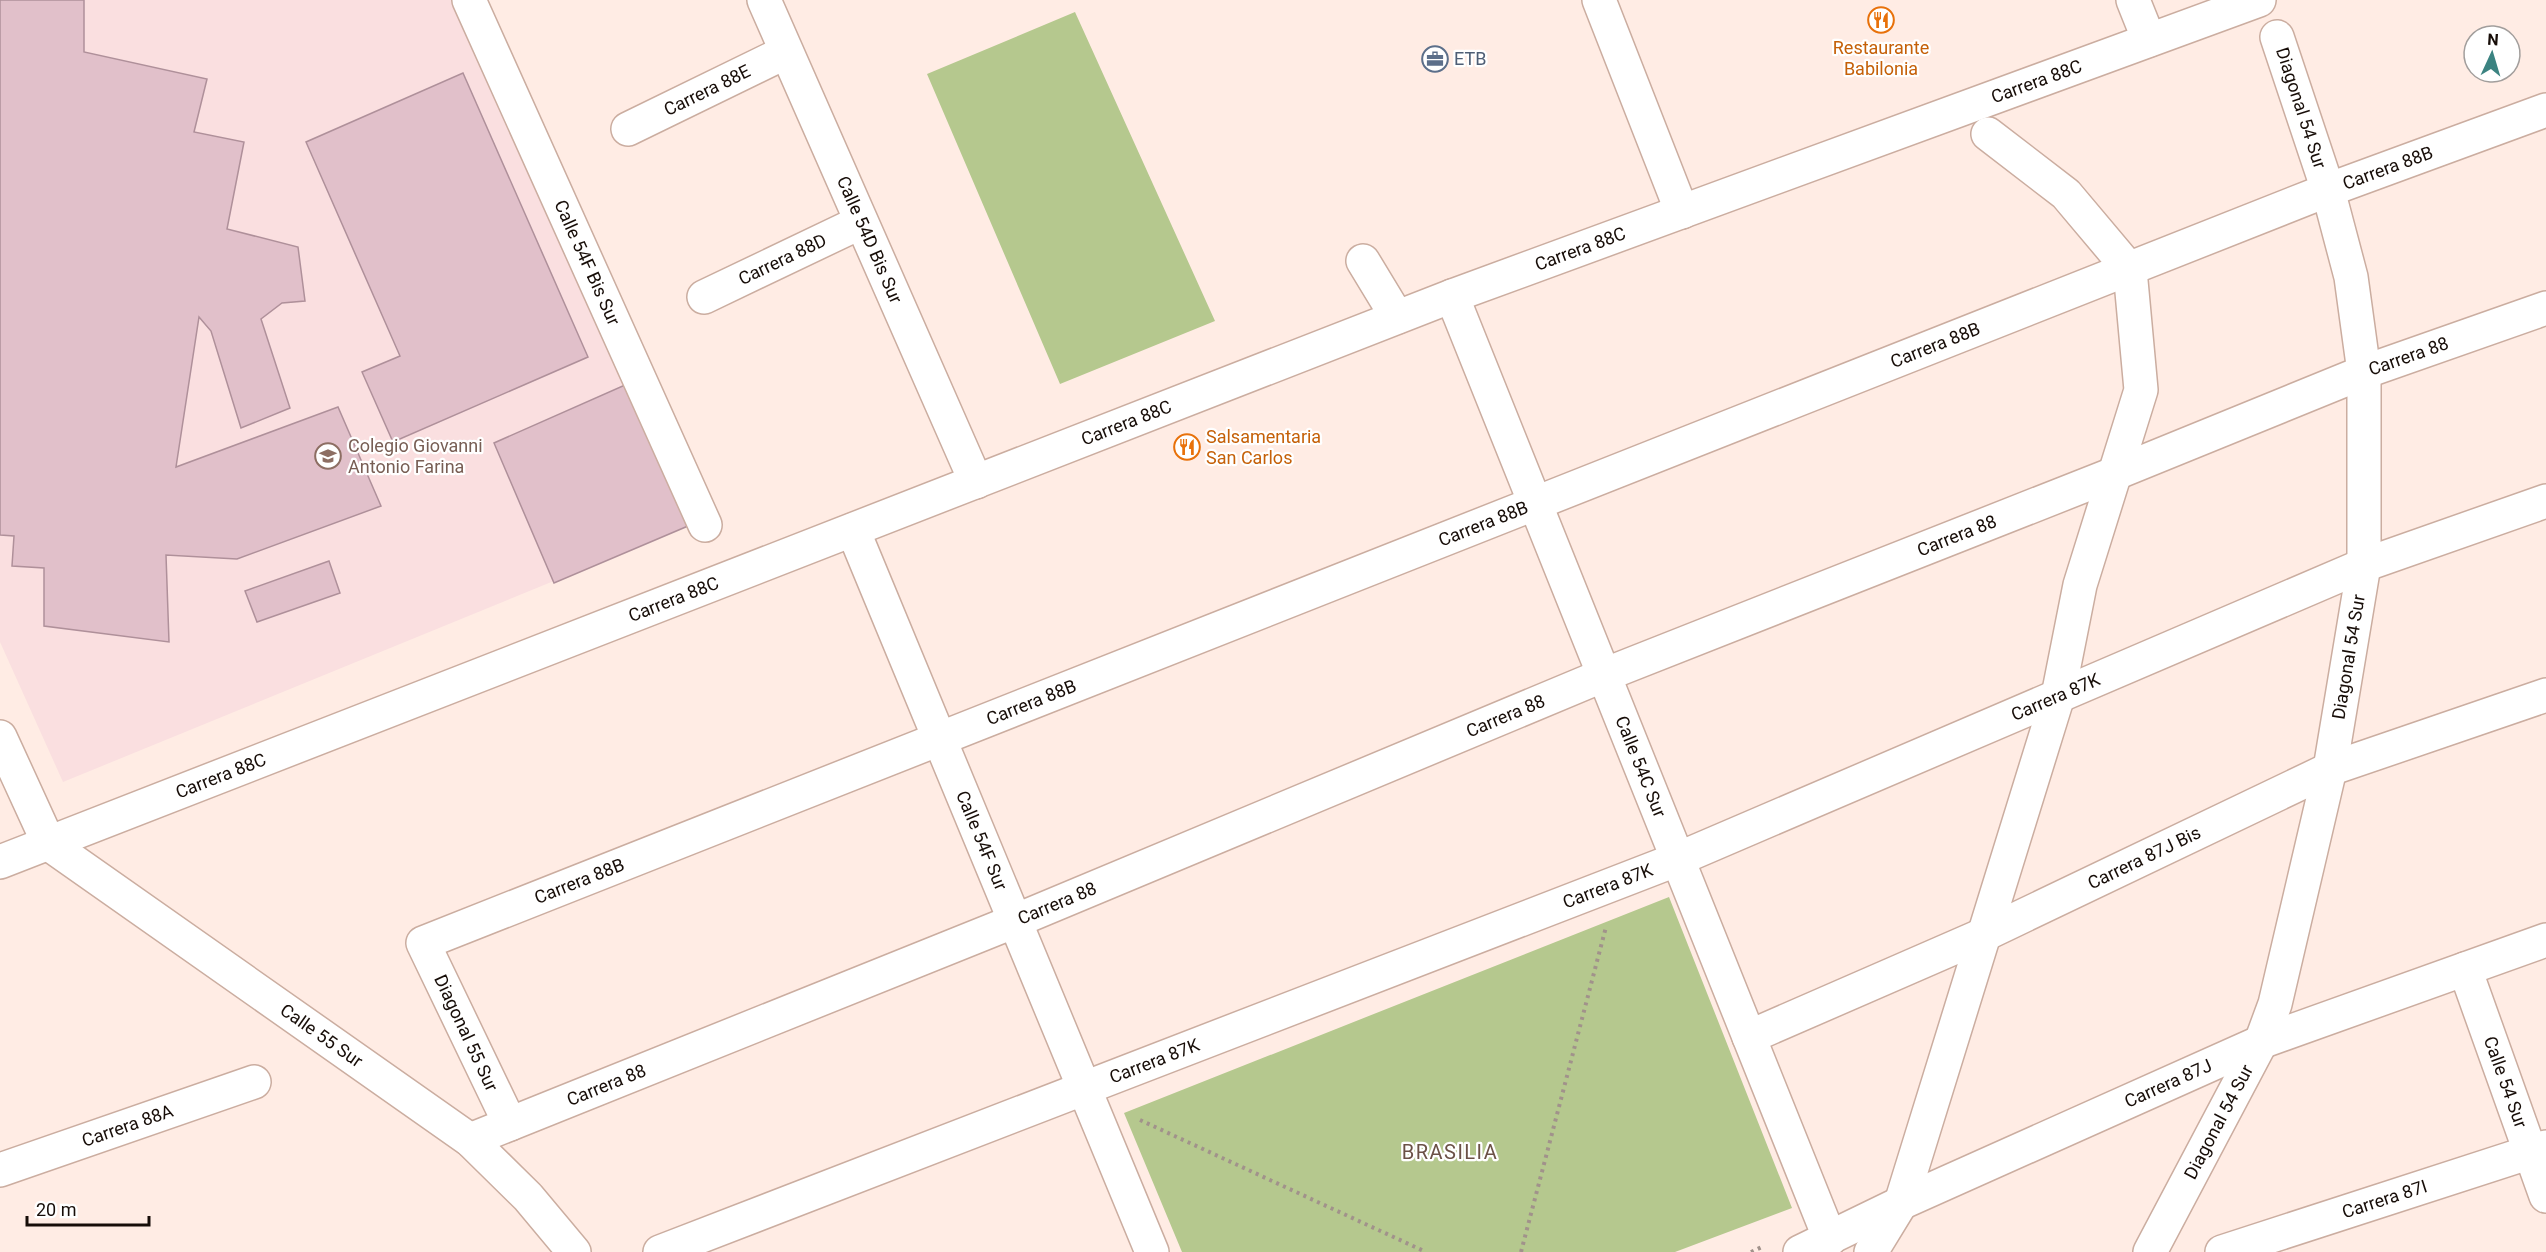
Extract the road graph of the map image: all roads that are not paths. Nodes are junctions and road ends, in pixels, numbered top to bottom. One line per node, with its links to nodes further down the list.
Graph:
1 (469, 0): 26 (street, Calle 54F Bis Sur)
2 (764, 0): 8 (street, Calle 54D Bis Sur)
3 (1599, 0): 13 (street)
4 (2133, 0): 7 (street)
5 (2259, 0): 7 (street, Carrera 88C)
6 (2277, 37): 12 (street, Diagonal 54 Sur)
7 (2149, 40): 13 (street, Carrera 88C)
8 (786, 51): 10 (street, Carrera 88E); 14 (street, Calle 54D Bis Sur)
9 (2546, 110): 12 (street, Carrera 88B)
10 (628, 129)
11 (1988, 134): 16 (street)
12 (2328, 190): 16 (street, Carrera 88B); 21 (street, Diagonal 54 Sur)
13 (1682, 212): 17 (street, Carrera 88C)
14 (861, 222): 18 (street, Carrera 88D); 23 (street, Calle 54D Bis Sur)
15 (1363, 261): 20 (street)
16 (2130, 270): 22 (street); 25 (street, Carrera 88B)
17 (1452, 296): 20 (street, Carrera 88C); 25 (street, Calle 54C Sur)
18 (704, 297)
19 (2546, 308): 21 (street, Carrera 88)
20 (1397, 317): 23 (street, Carrera 88C)
21 (2364, 372): 22 (street, Carrera 88); 28 (street, Diagonal 54 Sur)
22 (2116, 473): 29 (street, Carrera 88); 31 (street)
23 (976, 482): 27 (street, Carrera 88C)
24 (2546, 501): 28 (street, Carrera 87K)
25 (1535, 503): 29 (street, Calle 54C Sur); 33 (street, Carrera 88B)
26 (705, 525)
27 (853, 530): 33 (street, Calle 54F Sur); 35 (street, Carrera 88C)
28 (2364, 565): 31 (street, Carrera 87K); 34 (street, Diagonal 54 Sur)
29 (1604, 675): 36 (street, Calle 54C Sur); 38 (street, Carrera 88)
30 (2546, 695): 34 (street, Carrera 87J Bis)
31 (2058, 696): 36 (street, Carrera 87K); 39 (street)
32 (0, 737): 35 (street)
33 (939, 739): 38 (street, Calle 54F Sur); 41 (street, Carrera 88B)
34 (2330, 769): 39 (street, Carrera 87J Bis); 44 (street, Diagonal 54 Sur)
35 (49, 844): 37 (street, Carrera 88C); 48 (street, Calle 55 Sur)
36 (1678, 859): 43 (street, Calle 54C Sur); 46 (street, Carrera 87K)
37 (0, 862)
38 (1015, 921): 46 (street, Calle 54F Sur); 47 (street, Carrera 88)
39 (1983, 935): 43 (street, Carrera 87J Bis); 52 (street)
40 (2546, 940): 42 (street, Carrera 87J)
41 (423, 943): 47 (street, Diagonal 55 Sur)
42 (2465, 969): 44 (street, Carrera 87J); 49 (street, Calle 54 Sur)
43 (1749, 1037): 53 (street, Calle 54C Sur)
44 (2261, 1042): 52 (street, Carrera 87J); 59 (street, Diagonal 54 Sur)
45 (254, 1082): 50 (street, Carrera 88A)
46 (1084, 1088): 55 (street, Carrera 87K); 56 (street, Calle 54F Sur)
47 (510, 1124): 48 (street, Carrera 88)
48 (470, 1140): 54 (street, Calle 55 Sur)
49 (2538, 1150): 51 (street, Calle 54 Sur); 60 (street, Carrera 87I)
50 (0, 1170)
51 (2546, 1196)
52 (1901, 1203): 53 (street, Carrera 87J); 58 (street)
53 (1830, 1239): 57 (street, Carrera 87J)
54 (574, 1252)
55 (660, 1252)
56 (1152, 1252)
57 (1800, 1252)
58 (1871, 1252)
59 (2150, 1252)
60 (2222, 1252)

